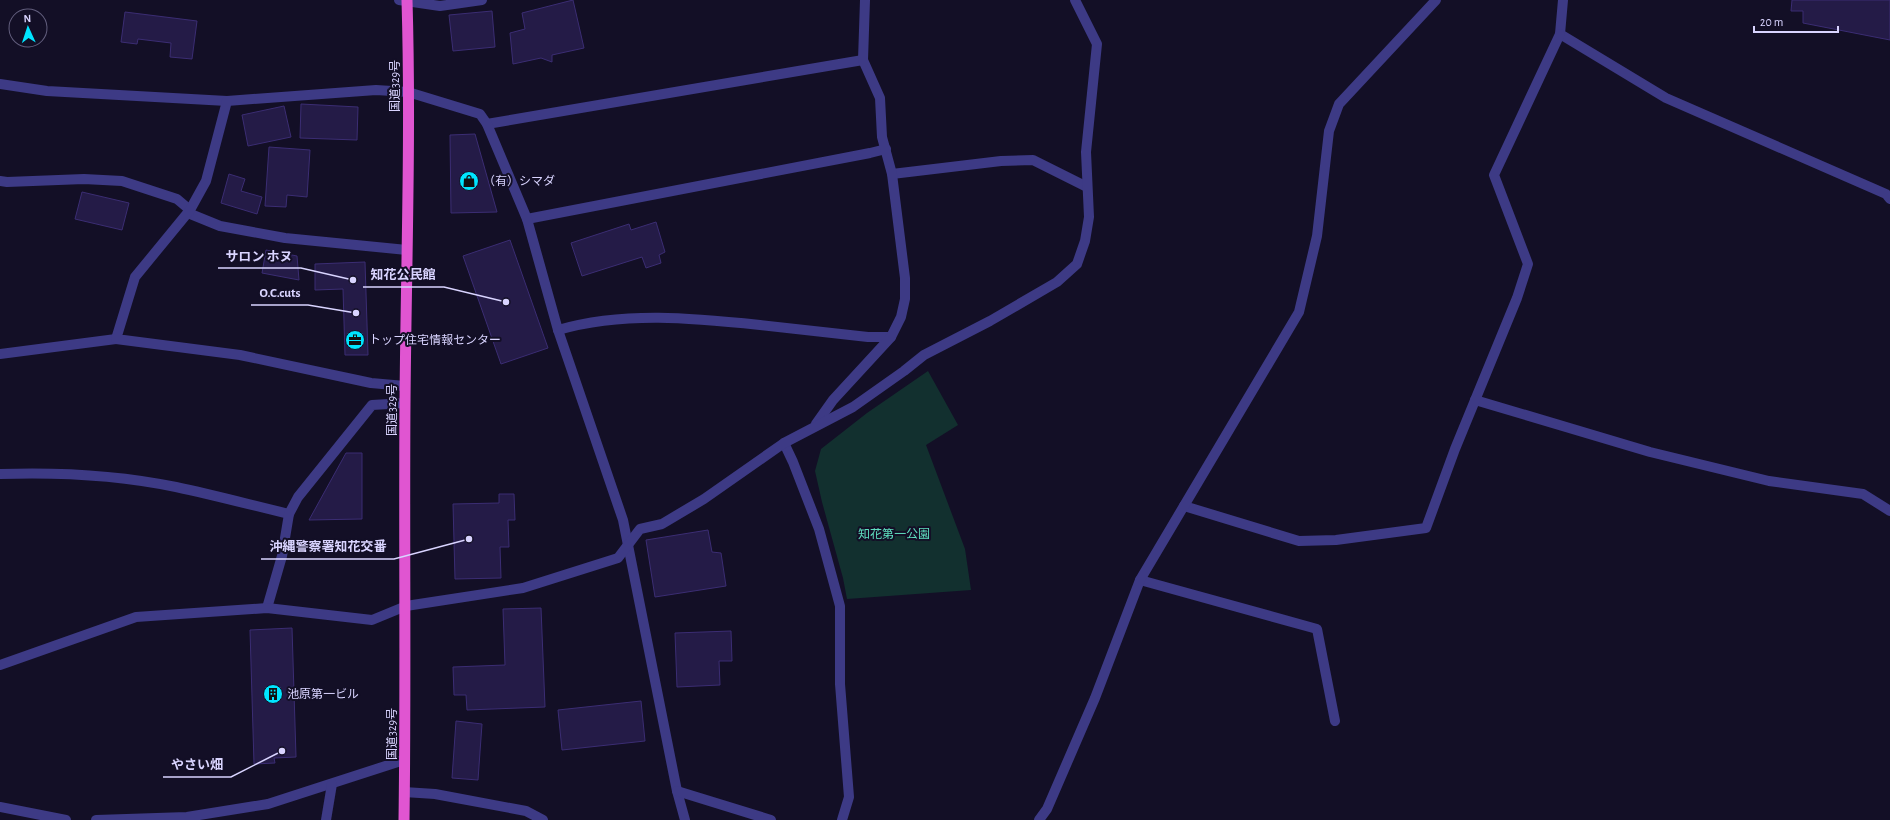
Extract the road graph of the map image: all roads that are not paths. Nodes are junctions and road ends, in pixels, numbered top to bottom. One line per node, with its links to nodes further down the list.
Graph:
1 (405, 0): 2 (street); 10 (highway, 国道329号)
2 (482, 0)
3 (865, 0): 8 (street)
4 (1075, 0): 16 (street)
5 (1436, 0): 31 (street)
6 (1563, 0): 7 (street)
7 (1560, 34): 17 (street); 26 (street)
8 (863, 60): 12 (street); 13 (street)
9 (0, 84): 11 (street)
10 (408, 92): 11 (street); 12 (street); 20 (highway, 国道329号)
11 (227, 101): 18 (street)
12 (487, 124): 19 (street)
13 (886, 149): 14 (street); 19 (street)
14 (892, 174): 16 (street); 22 (street)
15 (0, 181): 18 (street)
16 (1087, 187): 28 (street)
17 (1890, 200)
18 (189, 211): 20 (street); 23 (street)
19 (527, 219): 21 (street)
20 (407, 250): 25 (highway, 国道329号)
21 (558, 330): 22 (street); 34 (street)
22 (891, 337): 28 (street)
23 (116, 339): 24 (street); 25 (street)
24 (0, 354)
25 (405, 386): 27 (highway, 国道329号)
26 (1475, 400): 31 (street); 32 (street)
27 (405, 403): 33 (street); 36 (highway, 国道329号)
28 (816, 425): 29 (street)
29 (784, 442): 34 (street); 52 (street)
30 (0, 474): 33 (street)
31 (1184, 506): 35 (street)
32 (1890, 511)
33 (289, 514): 37 (street)
34 (628, 547): 36 (street); 42 (street)
35 (1140, 580): 39 (street); 53 (street)
36 (406, 606): 37 (street); 40 (highway, 国道329号)
37 (267, 608): 38 (street)
38 (0, 665)
39 (1335, 721)
40 (404, 760): 41 (street); 43 (highway, 国道329号)
41 (332, 784): 46 (street); 47 (street)
42 (677, 790): 50 (street); 51 (street)
43 (404, 792): 48 (highway, 国道329号); 49 (street)
44 (0, 807): 45 (street)
45 (66, 820)
46 (96, 820)
47 (326, 820)
48 (404, 820)
49 (543, 820)
50 (685, 820)
51 (771, 820)
52 (842, 820)
53 (1039, 820)

